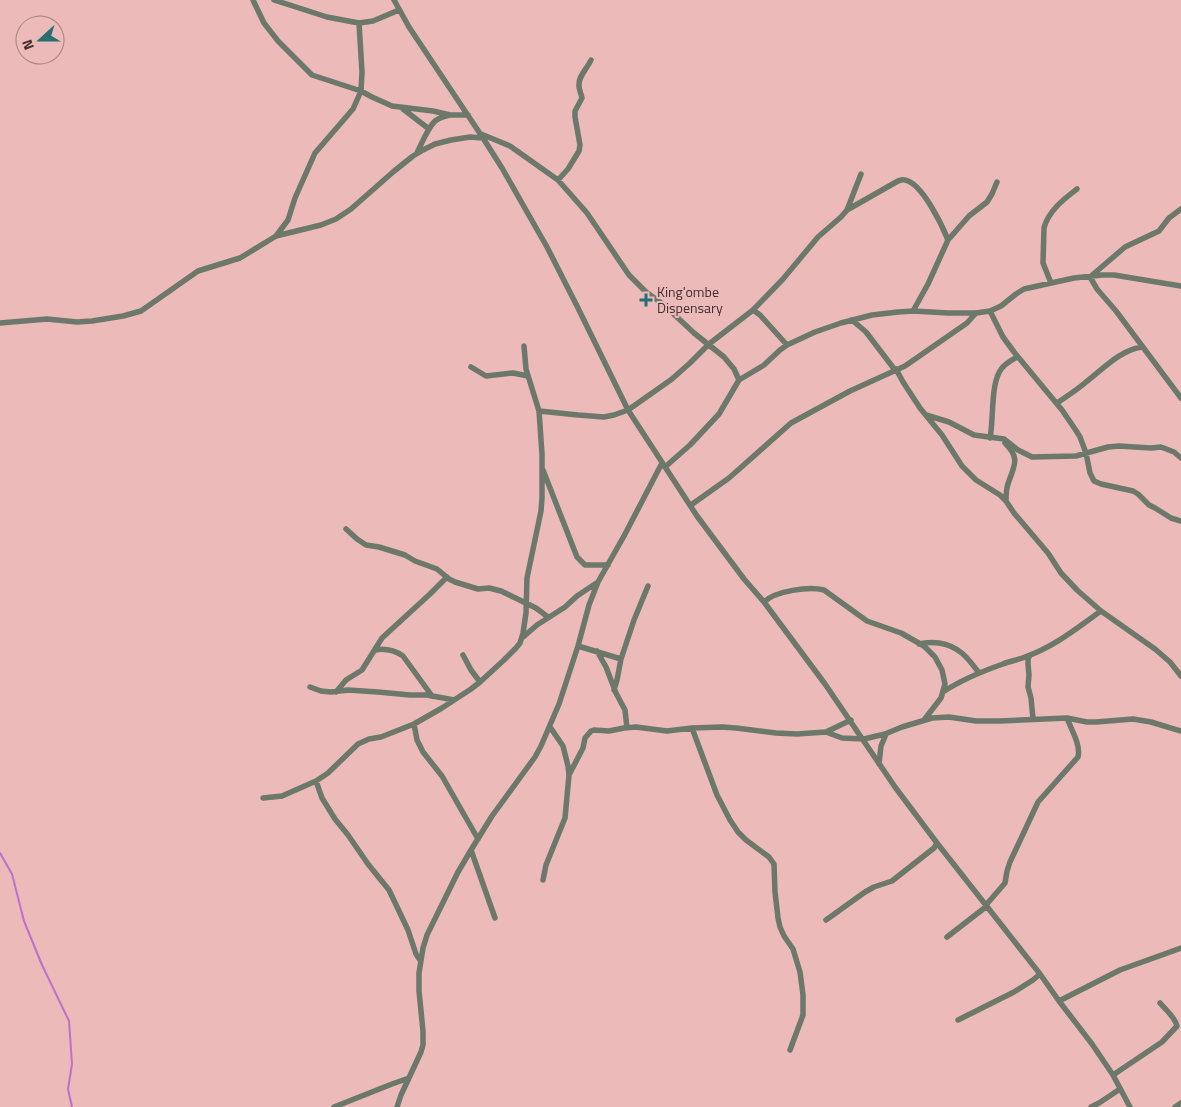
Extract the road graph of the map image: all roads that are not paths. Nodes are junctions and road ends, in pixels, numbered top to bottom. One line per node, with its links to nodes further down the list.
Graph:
1 (253, 0): 7 (street)
2 (274, 0): 5 (street)
3 (394, 0): 4 (street)
4 (399, 10): 5 (street); 10 (street)
5 (359, 23): 7 (street)
6 (591, 60): 15 (street)
7 (361, 91): 8 (street); 20 (street)
8 (402, 108): 9 (street); 11 (street)
9 (450, 114): 10 (street); 11 (street)
10 (468, 115): 12 (street)
11 (429, 129): 13 (street)
12 (482, 136): 13 (street); 15 (street); 42 (street)
13 (417, 154): 20 (street)
14 (861, 174): 18 (street)
15 (558, 180): 31 (street)
16 (997, 182): 21 (street)
17 (1077, 189): 23 (street)
18 (846, 210): 21 (street); 25 (street)
19 (1181, 210): 22 (street)
20 (276, 236): 30 (street)
21 (948, 240): 26 (street)
22 (1090, 276): 23 (street); 24 (street); 34 (street)
23 (1051, 283): 27 (street)
24 (1181, 286)
25 (753, 310): 31 (street); 32 (street)
26 (913, 311): 28 (street); 29 (street)
27 (990, 311): 28 (street); 35 (street)
28 (976, 313): 37 (street)
29 (852, 320): 32 (street); 37 (street)
30 (0, 323)
31 (709, 344): 39 (street); 42 (street)
32 (787, 345): 39 (street)
33 (524, 346): 38 (street)
34 (1142, 347): 40 (street); 41 (street)
35 (1018, 357): 41 (street); 45 (street)
36 (471, 367): 38 (street)
37 (895, 370): 44 (street); 52 (street)
38 (528, 376): 43 (street)
39 (739, 380): 49 (street)
40 (1181, 398)
41 (1057, 403): 47 (street)
42 (628, 410): 43 (street); 49 (street)
43 (539, 411): 50 (street)
44 (926, 415): 45 (street); 51 (street)
45 (990, 438): 46 (street)
46 (1000, 439): 47 (street); 51 (street)
47 (1086, 453): 48 (street); 53 (street)
48 (1181, 458)
49 (663, 465): 52 (street); 55 (street)
50 (542, 466): 55 (street); 60 (street)
51 (1006, 501): 61 (street)
52 (691, 505): 59 (street)
53 (1181, 521)
54 (346, 529): 56 (street)
55 (608, 565): 57 (street)
56 (447, 577): 60 (street); 66 (street)
57 (598, 582): 62 (street); 65 (street)
58 (648, 586): 70 (street)
59 (764, 602): 64 (street); 81 (street)
60 (526, 603): 62 (street); 63 (street)
61 (1101, 611): 69 (street); 72 (street)
62 (548, 617): 63 (street)
63 (522, 638): 73 (street)
64 (919, 644): 71 (street); 77 (street)
65 (578, 646): 67 (street); 85 (street)
66 (376, 650): 76 (street); 78 (street)
67 (597, 652): 70 (street); 75 (street)
68 (463, 655): 73 (street)
69 (1031, 655): 71 (street); 83 (street)
70 (621, 659): 75 (street)
71 (979, 674): 77 (street)
72 (1181, 676)
73 (480, 682): 79 (street)
74 (310, 687): 76 (street)
75 (614, 690): 86 (street)
76 (336, 692): 78 (street)
77 (943, 692): 82 (street)
78 (432, 696): 79 (street)
79 (454, 700): 84 (street)
80 (1066, 718): 83 (street); 88 (street); 100 (street)
81 (850, 720): 89 (street); 91 (street)
82 (924, 720): 83 (street); 90 (street)
83 (1033, 720)
84 (414, 724): 94 (street); 96 (street)
85 (550, 727): 93 (street); 96 (street)
86 (627, 728): 87 (street); 93 (street)
87 (692, 728): 89 (street); 110 (street)
88 (1181, 731)
89 (826, 732): 91 (street)
90 (886, 734): 91 (street); 92 (street)
91 (864, 739): 92 (street)
92 (879, 764): 97 (street)
93 (568, 775): 99 (street)
94 (316, 782): 95 (street); 105 (street)
95 (263, 798)
96 (478, 838): 98 (street)
97 (937, 843): 100 (street); 102 (street)
98 (471, 850): 101 (street); 105 (street)
99 (543, 880)
100 (987, 905): 103 (street); 106 (street)
101 (495, 918)
102 (826, 920)
103 (947, 937)
104 (1181, 948): 107 (street)
105 (420, 960): 112 (street)
106 (1040, 974): 107 (street); 109 (street)
107 (1059, 1002): 111 (street)
108 (1160, 1003): 111 (street)
109 (958, 1020)
110 (790, 1050)
111 (1113, 1075): 113 (street)
112 (409, 1078): 115 (street); 116 (street)
113 (1120, 1089): 117 (street); 118 (street)
114 (1181, 1103): 119 (street)
115 (338, 1106)
116 (397, 1107)
117 (1091, 1107)
118 (1130, 1107)
119 (1175, 1107)

